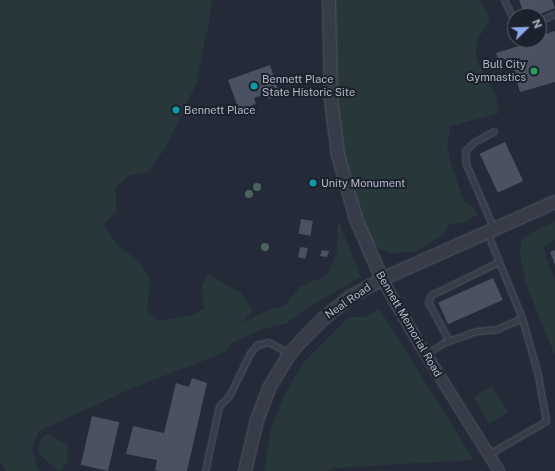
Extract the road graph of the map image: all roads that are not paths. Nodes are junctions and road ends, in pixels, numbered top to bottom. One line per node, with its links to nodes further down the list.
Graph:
1 (329, 0): 6 (street, Bennett Memorial Road)
2 (494, 131): 4 (lane)
3 (555, 202): 4 (street, Neal Road)
4 (491, 230): 5 (lane); 6 (street, Neal Road)
5 (498, 262): 7 (lane); 8 (lane)
6 (382, 279): 9 (street, Bennett Memorial Road); 10 (street, Neal Road)
7 (522, 318): 8 (lane); 11 (lane)
8 (449, 341): 9 (lane)
9 (426, 354): 11 (street, Bennett Memorial Road)
10 (289, 355): 12 (lane); 13 (street, Neal Road)
11 (489, 454): 14 (street, Bennett Memorial Road)
12 (205, 471)
13 (245, 471)
14 (499, 471)

